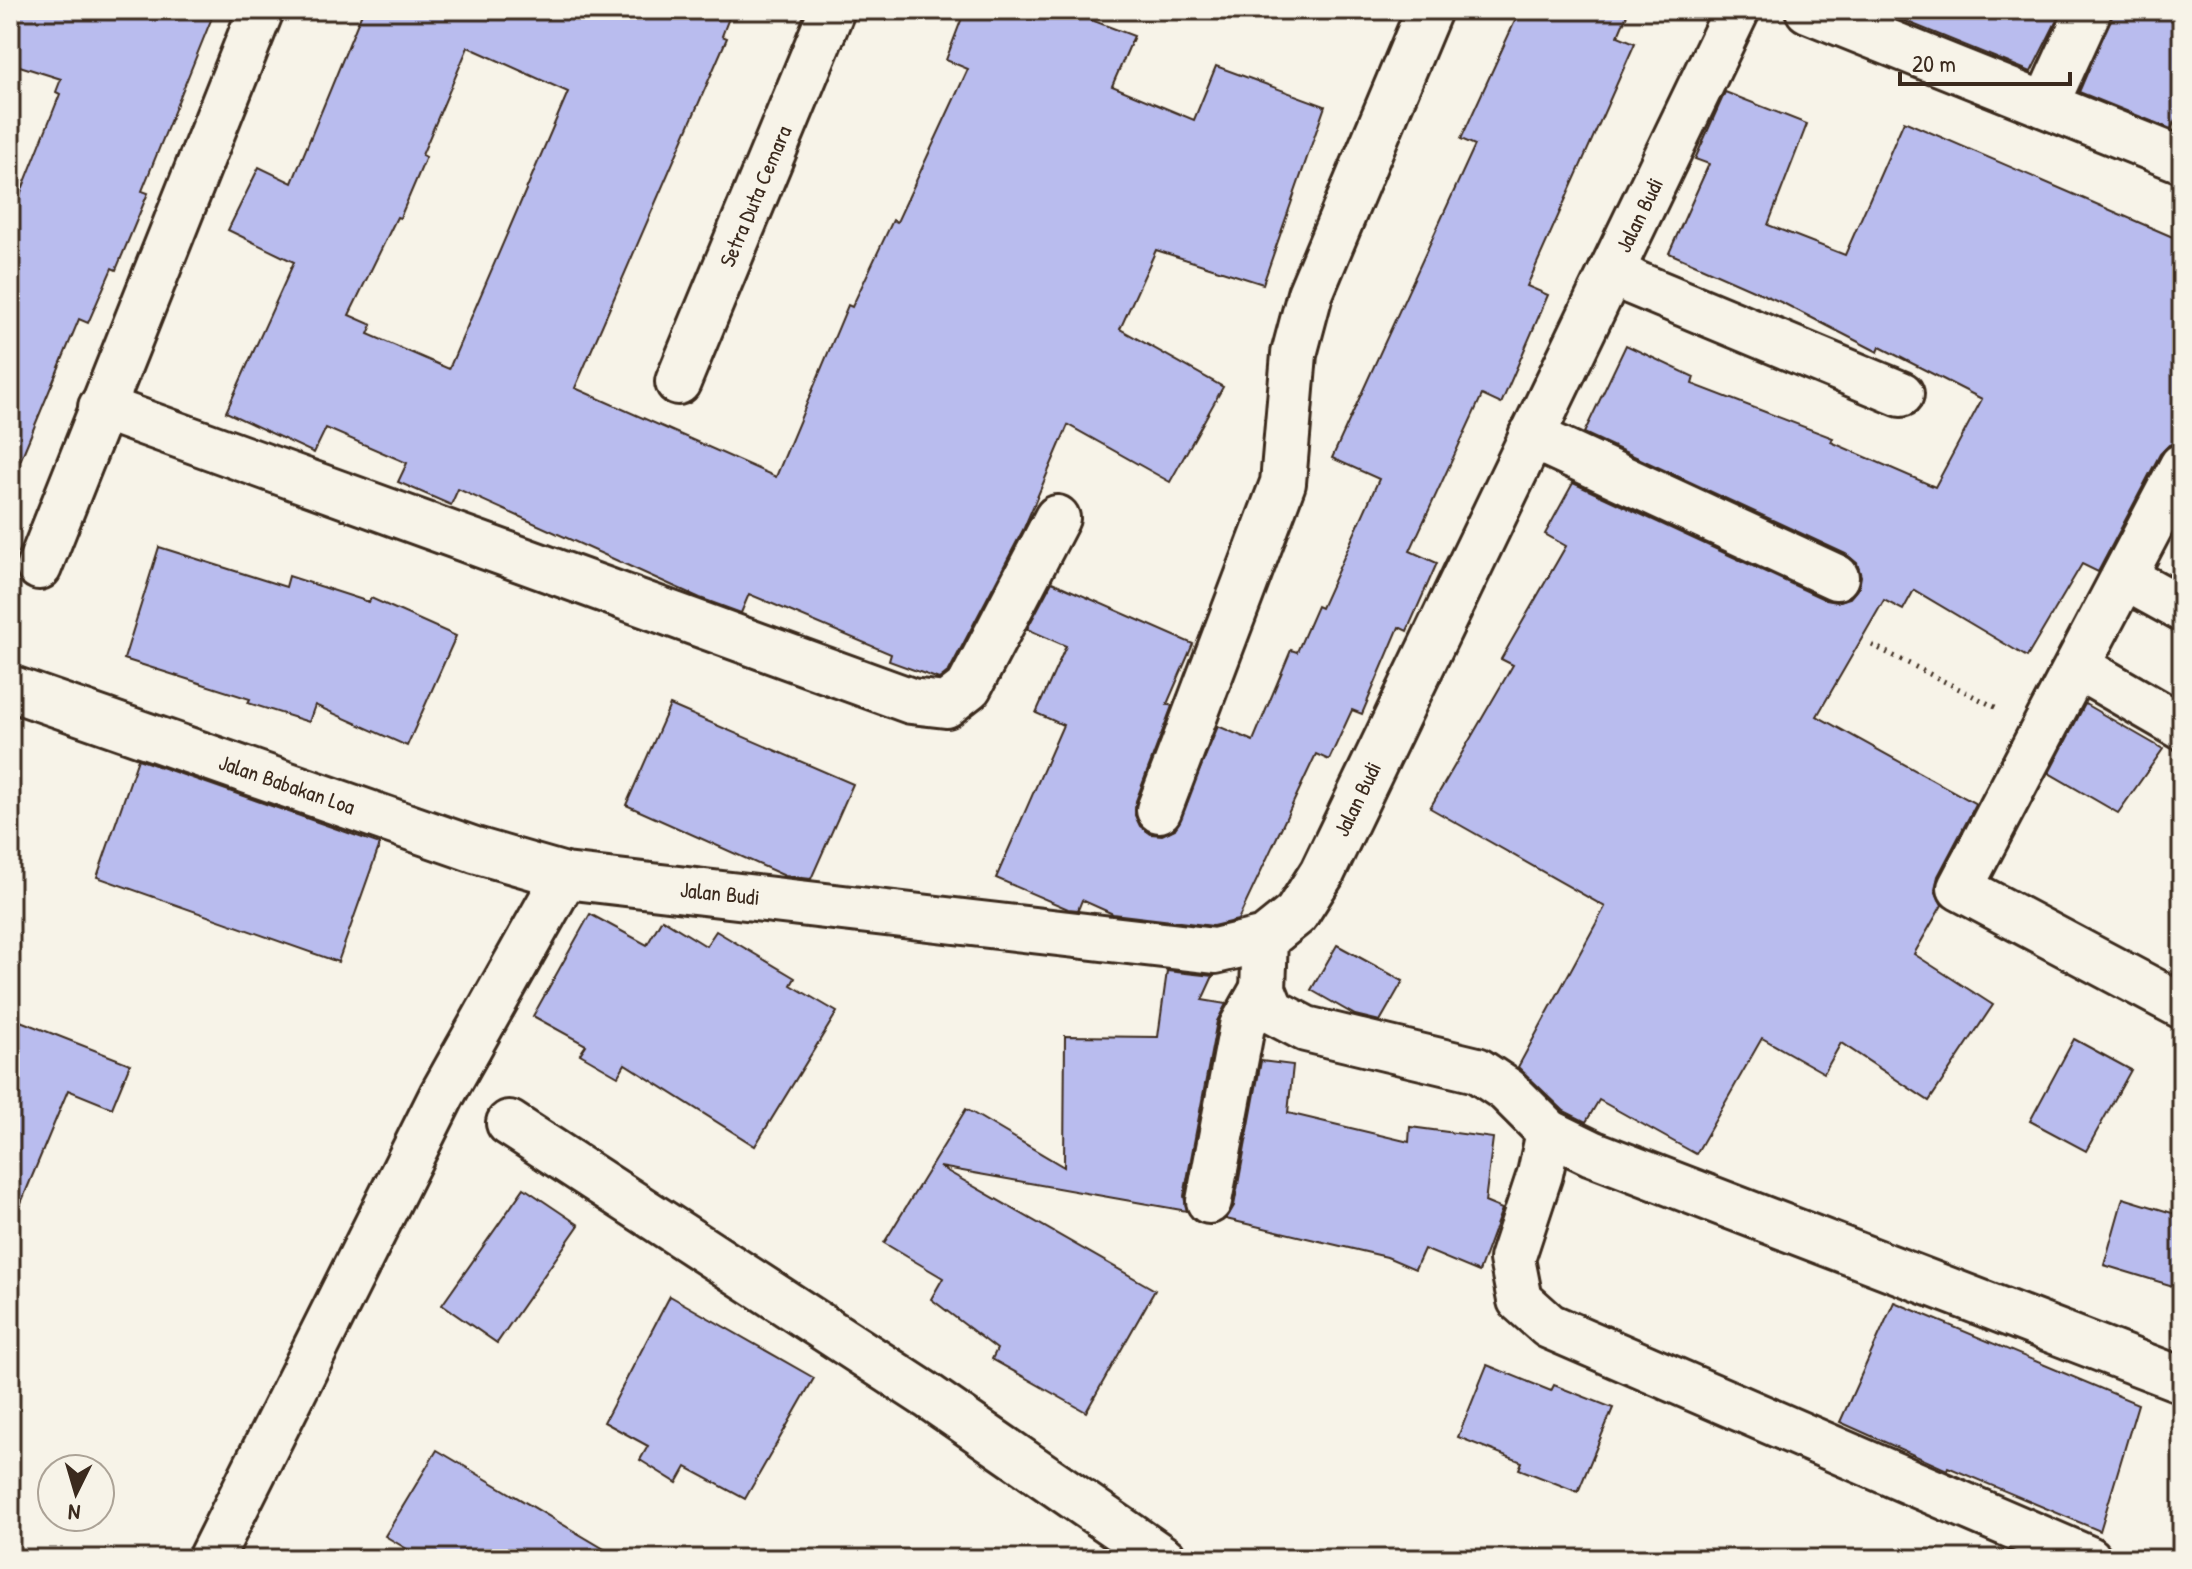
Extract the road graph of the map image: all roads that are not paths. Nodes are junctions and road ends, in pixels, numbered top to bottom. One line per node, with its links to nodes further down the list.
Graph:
1 (261, 10): 12 (street)
2 (832, 10): 10 (street, Setra Duta Cemara)
3 (1429, 10): 23 (street)
4 (1737, 10): 9 (street, Jalan Budi)
5 (1808, 10): 7 (street)
6 (2089, 10): 7 (street)
7 (2046, 104): 8 (street)
8 (2182, 160)
9 (1612, 270): 11 (street); 13 (street, Jalan Budi)
10 (678, 382)
11 (1901, 394)
12 (101, 407): 15 (street); 16 (street)
13 (1531, 436): 17 (street); 25 (street, Jalan Budi)
14 (2182, 466): 18 (street)
15 (1057, 518)
16 (39, 567)
17 (1836, 577)
18 (2124, 577): 19 (street); 20 (street)
19 (2182, 609)
20 (2078, 667): 22 (street); 27 (street)
21 (10, 688): 24 (street, Jalan Babakan Loa)
22 (2182, 727)
23 (1159, 810)
24 (565, 876): 25 (street, Jalan Budi); 32 (street)
25 (1265, 939): 26 (street)
26 (1263, 989): 29 (street); 30 (street)
27 (2182, 1006)
28 (509, 1123): 33 (street)
29 (1549, 1132): 31 (street); 34 (street)
30 (1209, 1201)
31 (2182, 1380)
32 (222, 1555)
33 (1164, 1559)
34 (2089, 1559)

